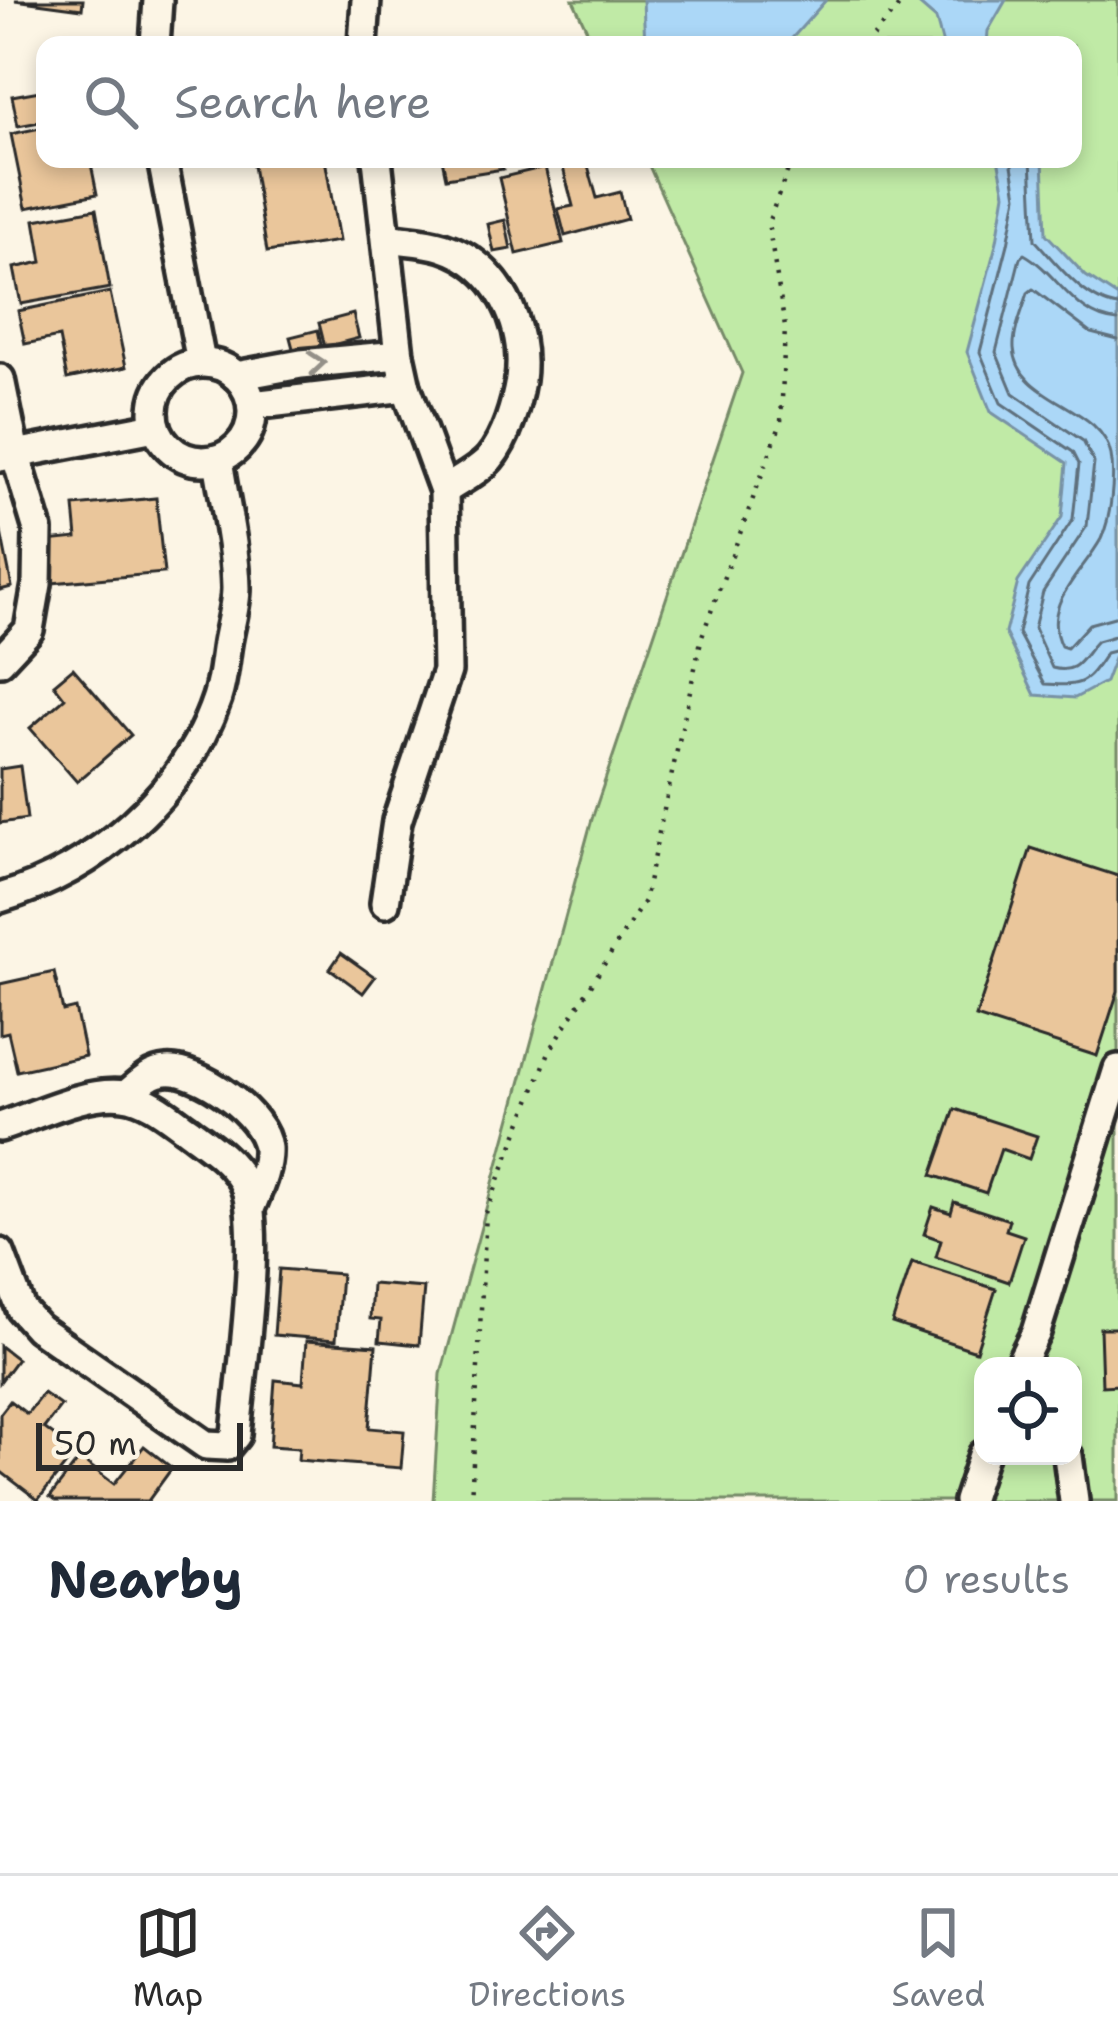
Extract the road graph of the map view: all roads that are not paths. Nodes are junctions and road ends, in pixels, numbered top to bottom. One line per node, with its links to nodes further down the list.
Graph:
1 (158, 0): 3 (street)
2 (367, 0): 4 (street)
3 (156, 36)
4 (364, 36)
5 (164, 168): 9 (street)
6 (377, 168): 7 (street)
7 (387, 238): 8 (street); 17 (street)
8 (399, 356): 10 (street, one-way to 8); 12 (street)
9 (201, 362): 10 (street); 14 (street)
10 (236, 376): 13 (street)
11 (0, 379): 15 (street)
12 (406, 387): 13 (street); 17 (street)
13 (252, 405): 16 (street)
14 (155, 427): 15 (street); 16 (street)
15 (7, 455): 18 (street)
16 (218, 459): 19 (street)
17 (444, 491): 20 (street)
18 (0, 661)
19 (0, 898)
20 (385, 903)
21 (1118, 1069): 26 (street)
22 (126, 1095): 23 (street); 24 (street); 24 (street)
23 (0, 1127)
24 (252, 1204): 25 (street)
25 (0, 1253)
26 (1036, 1332): 27 (street); 28 (street)
27 (1024, 1357)
28 (1045, 1357)
29 (980, 1465): 31 (street)
30 (1069, 1465): 32 (street)
31 (968, 1501)
32 (1073, 1501)

